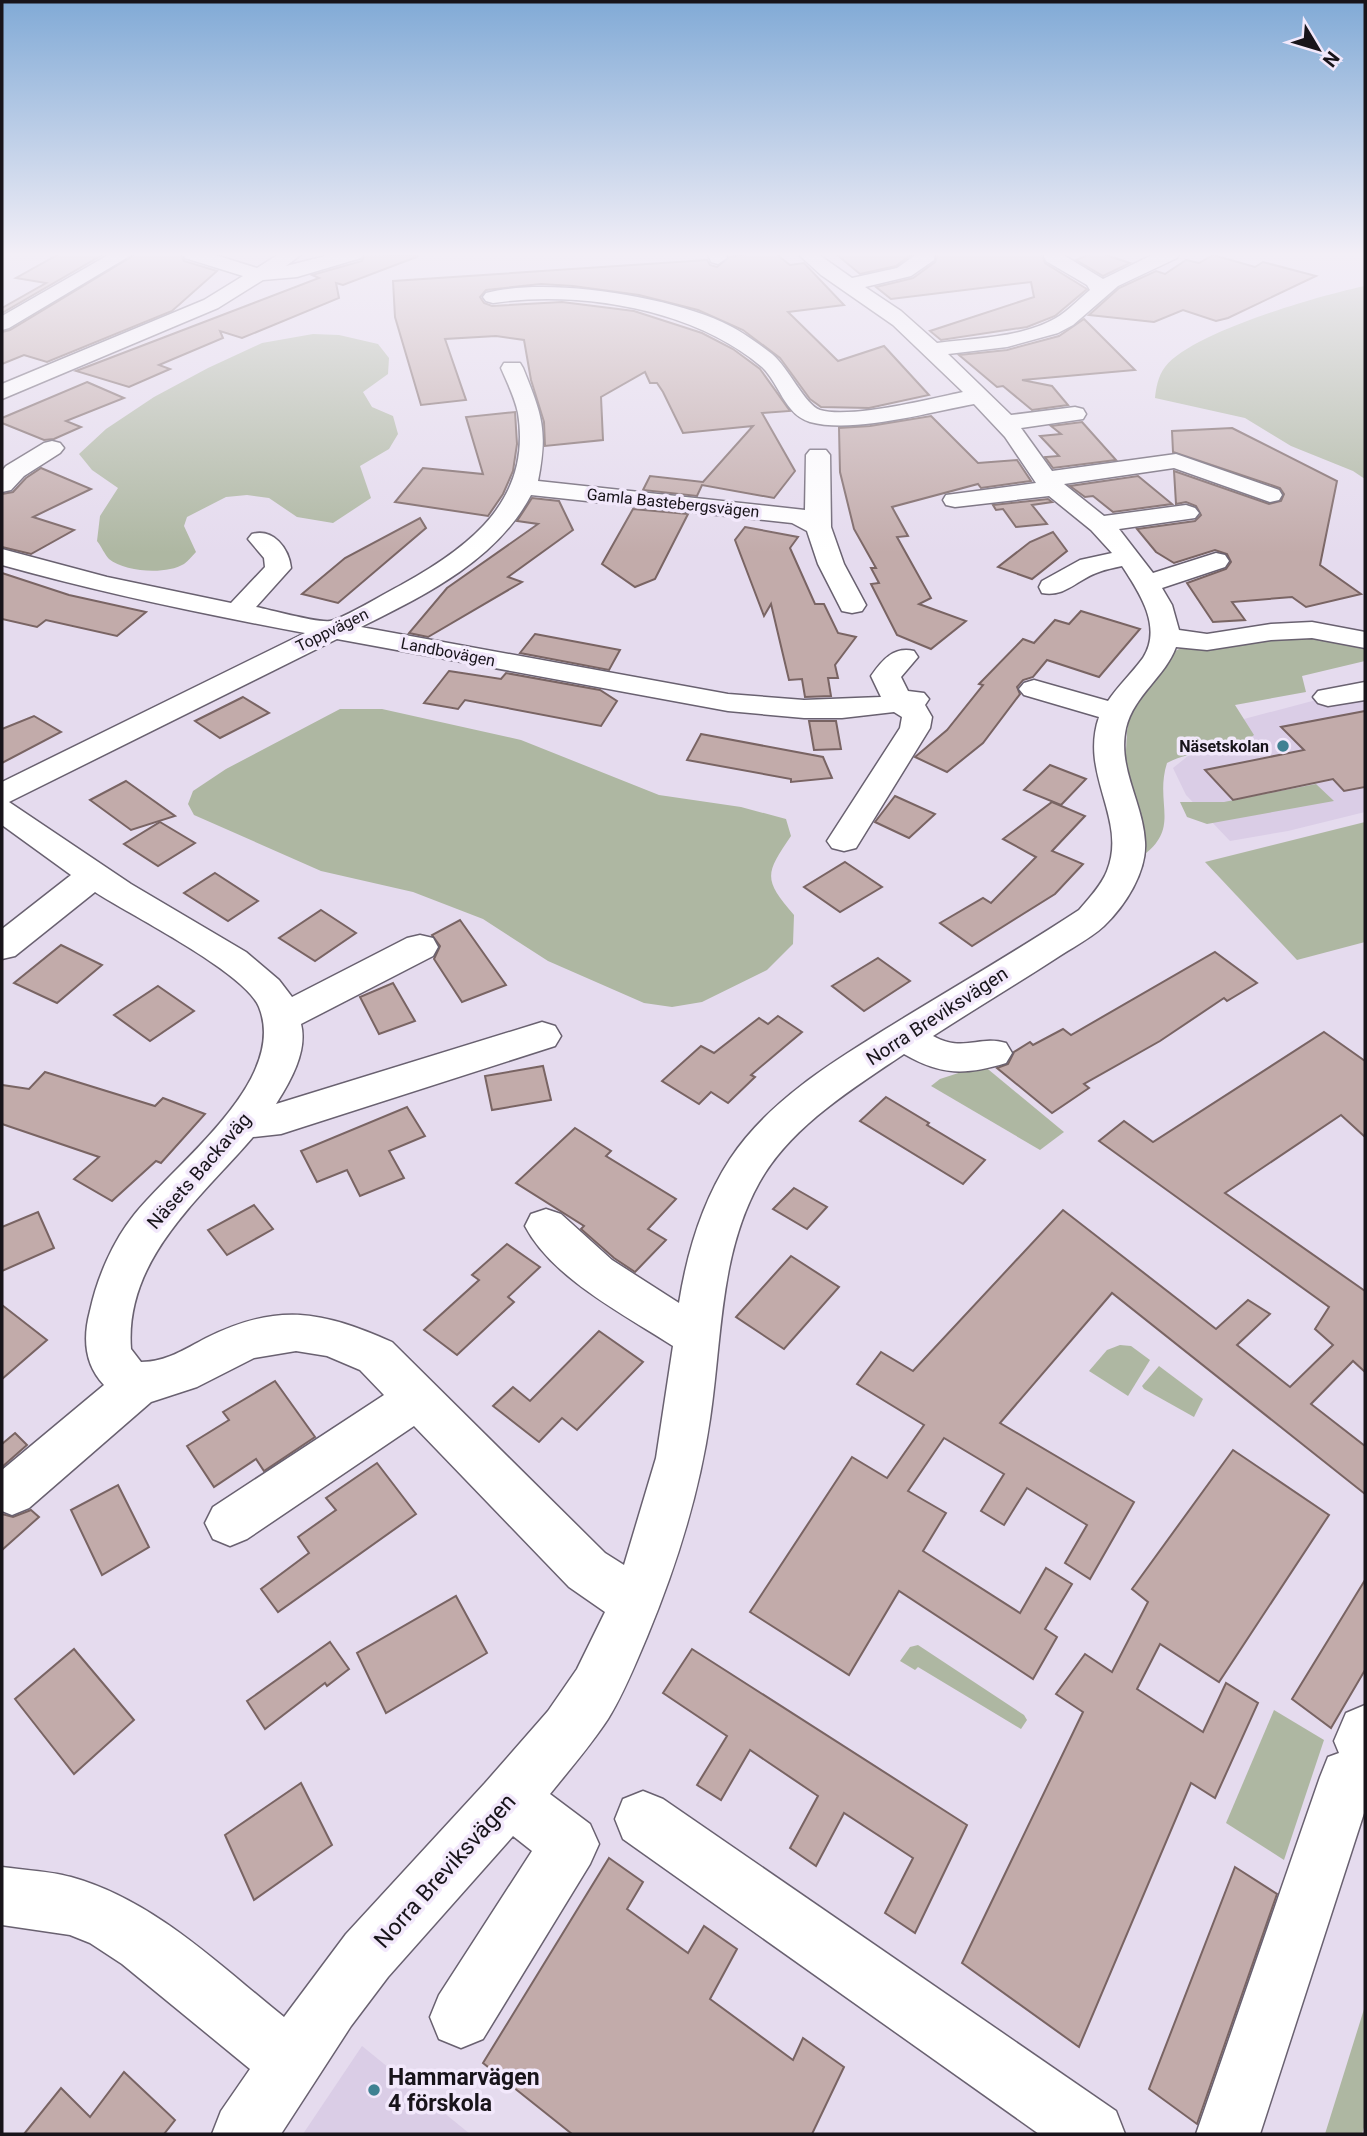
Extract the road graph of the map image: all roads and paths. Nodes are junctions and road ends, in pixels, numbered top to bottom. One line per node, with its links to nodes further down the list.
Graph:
1 (93, 354): 5 (street)
2 (756, 354): 6 (street)
3 (935, 354): 6 (street)
4 (512, 368): 12 (street, Toppvägen)
5 (2, 392)
6 (993, 410): 7 (street); 10 (street)
7 (1075, 414)
8 (52, 448): 11 (street)
9 (818, 456): 17 (street)
10 (1051, 484): 13 (street); 14 (street); 16 (street)
11 (2, 485)
12 (525, 487): 17 (street, Gamla Bastebergsvägen); 25 (street, Toppvägen)
13 (1270, 495)
14 (955, 500)
15 (1186, 513): 16 (street)
16 (1099, 524): 21 (street)
17 (818, 527): 23 (street)
18 (261, 539): 24 (street)
19 (2, 557): 24 (street, Landbovägen)
20 (1216, 561): 21 (street)
21 (1138, 571): 22 (street); 26 (street)
22 (1052, 587)
23 (852, 605)
24 (237, 612): 25 (street, Landbovägen)
25 (334, 629): 32 (street, Landbovägen); 34 (street, Toppvägen)
26 (1165, 637): 27 (street); 33 (street, Norra Breviksvägen)
27 (1365, 640)
28 (904, 657): 32 (street)
29 (1034, 689): 33 (street)
30 (1365, 691): 31 (street)
31 (1328, 697)
32 (906, 701): 36 (street)
33 (1116, 713): 42 (street, Norra Breviksvägen)
34 (2, 794)
35 (2, 810): 37 (street)
36 (844, 841)
37 (94, 875): 38 (street); 40 (street)
38 (2, 947)
39 (420, 947): 40 (street)
40 (283, 1017): 44 (street, Näsets Backaväg)
41 (542, 1035): 44 (street)
42 (903, 1036): 43 (street); 46 (street, Norra Breviksvägen)
43 (993, 1053)
44 (242, 1123): 47 (street, Näsets Backaväg)
45 (546, 1226): 46 (street)
46 (696, 1338): 51 (street, Norra Breviksvägen)
47 (140, 1383): 48 (street); 49 (street)
48 (417, 1398): 50 (street); 51 (street)
49 (12, 1492)
50 (230, 1523)
51 (634, 1601): 53 (street, Norra Breviksvägen)
52 (1358, 1750): 60 (street)
53 (510, 1799): 56 (street); 57 (street, Norra Breviksvägen)
54 (643, 1819): 59 (street)
55 (2, 1896): 57 (street)
56 (461, 2017)
57 (292, 2063): 58 (street, Norra Breviksvägen)
58 (244, 2134)
59 (1093, 2134)
60 (1228, 2134)

